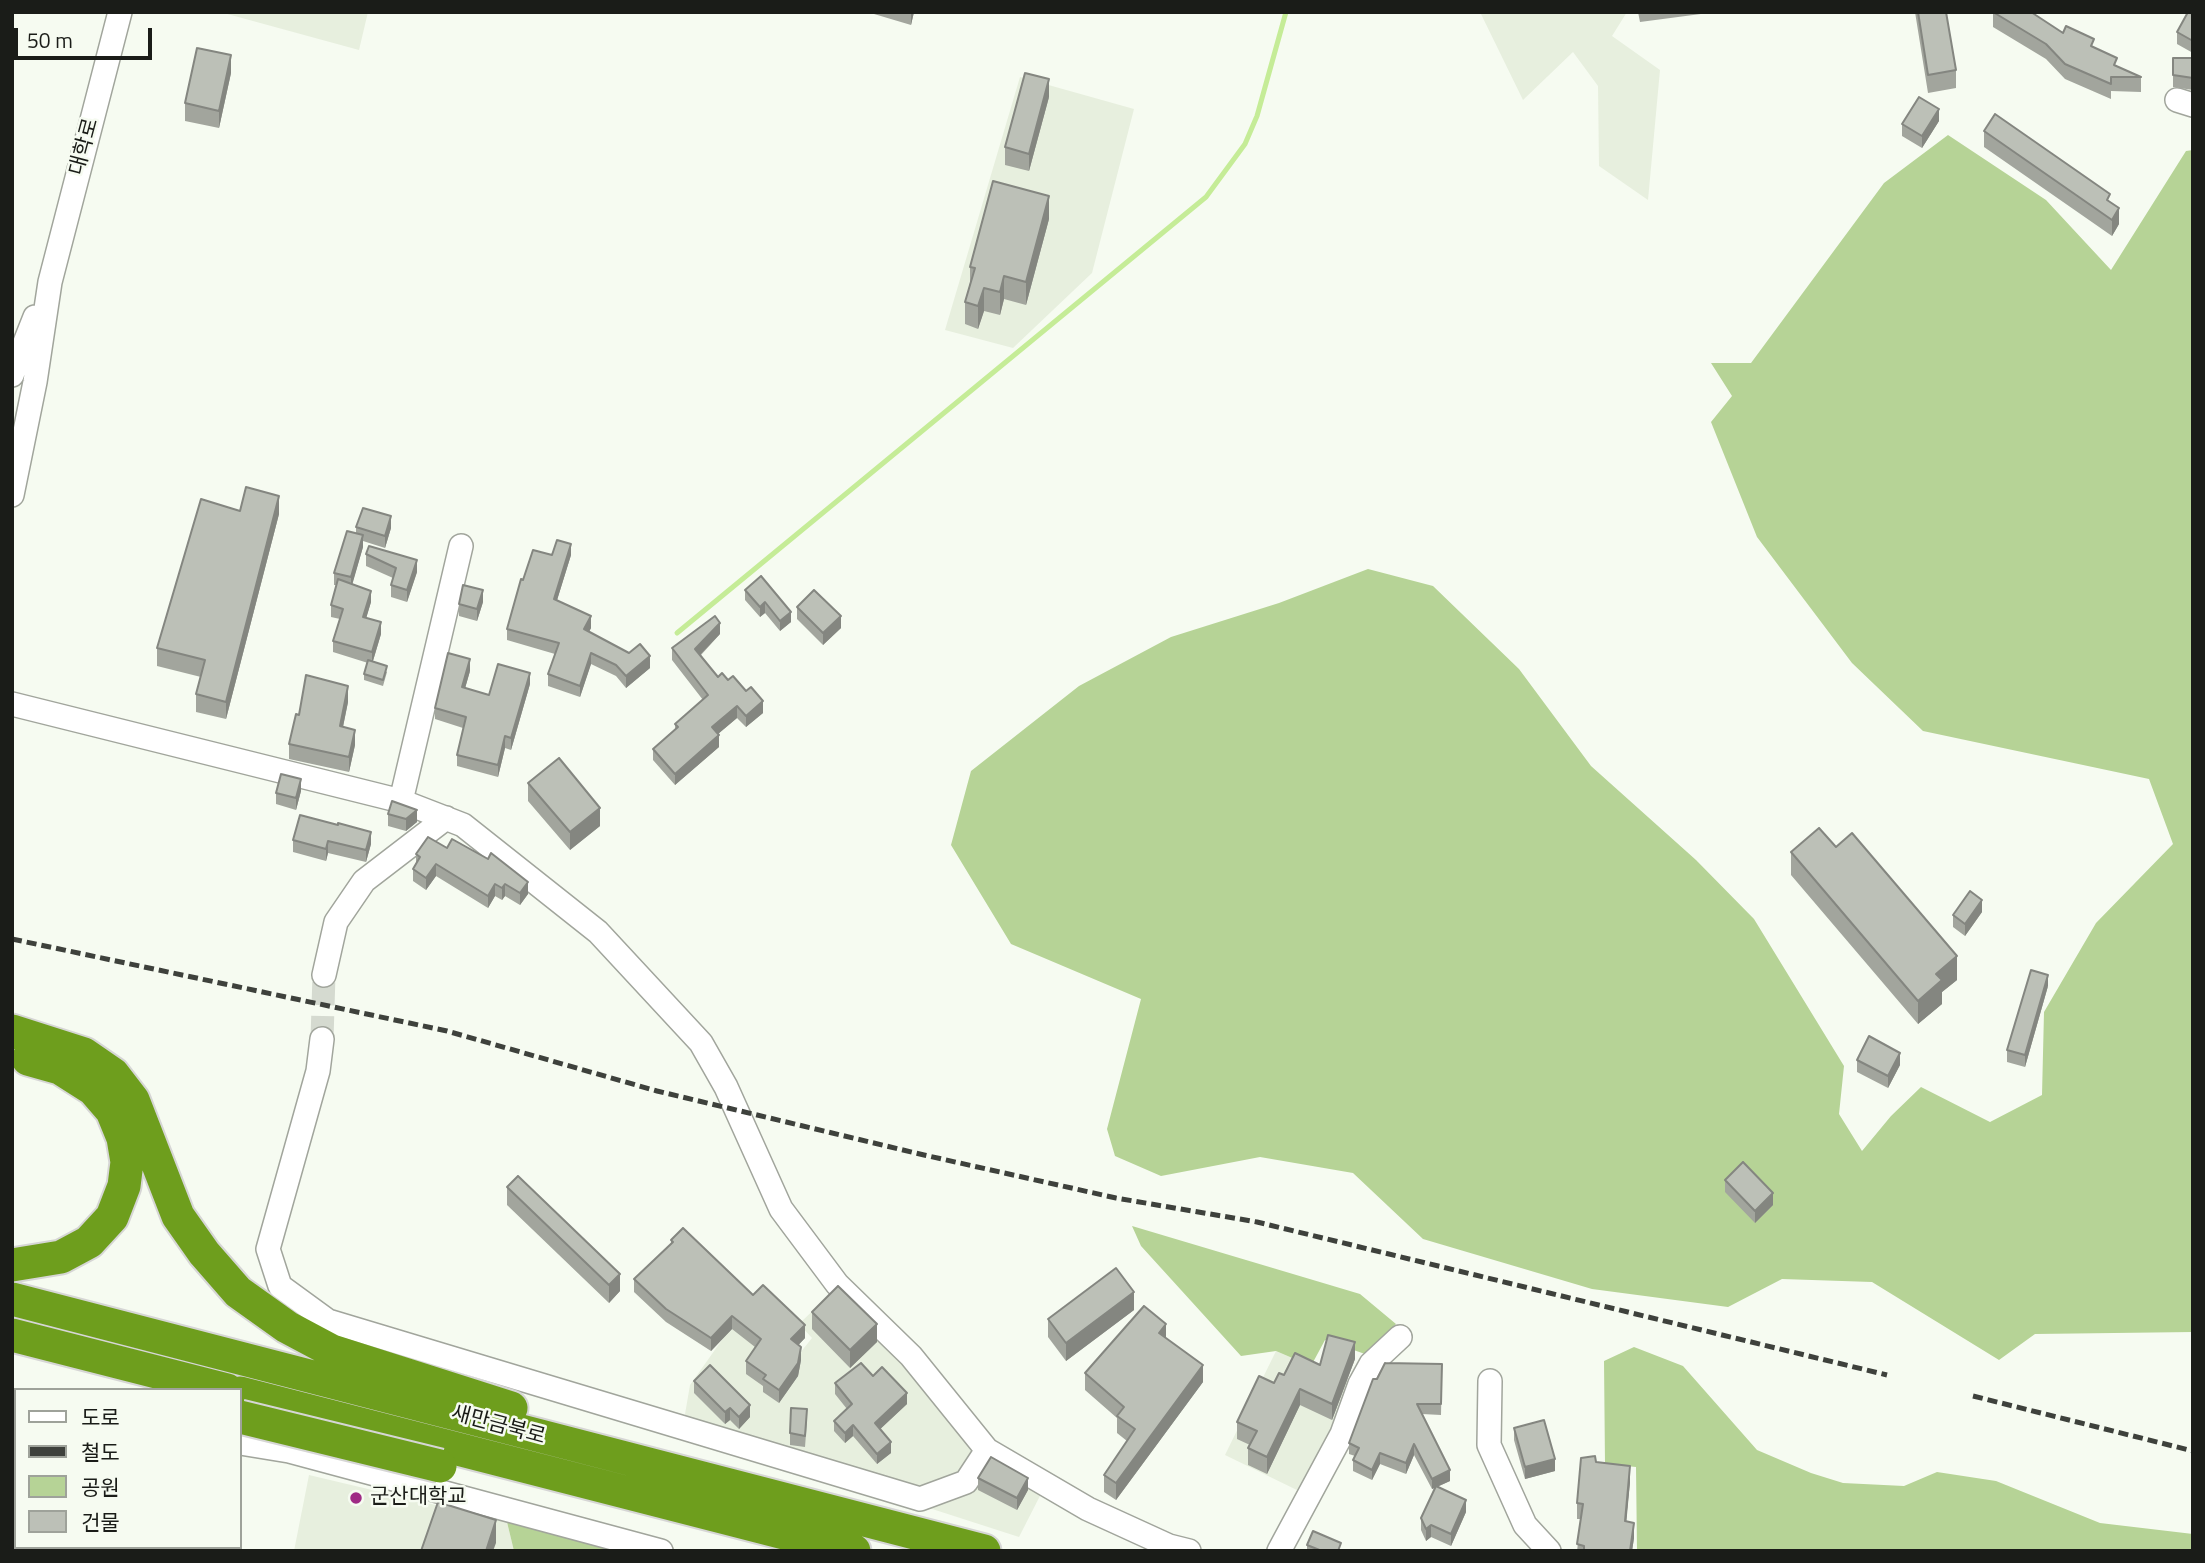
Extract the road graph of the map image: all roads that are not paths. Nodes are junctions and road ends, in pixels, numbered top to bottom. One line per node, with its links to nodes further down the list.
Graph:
1 (120, 12): 2 (street, 대학로)
2 (50, 282): 3 (street, 대학로); 4 (street, 대학로)
3 (12, 375)
4 (12, 495)
5 (461, 546): 7 (street)
6 (12, 704): 7 (street)
7 (401, 801): 8 (street)
8 (446, 818): 9 (street); 22 (street)
9 (324, 975)
10 (12, 1031): 23 (highway)
11 (321, 1039): 22 (street)
12 (12, 1055): 13 (highway)
13 (12, 1265)
14 (12, 1299): 23 (highway, 새만금북로)
15 (12, 1335): 18 (highway)
16 (1400, 1337): 29 (street)
17 (1490, 1381): 30 (street)
18 (219, 1388)
19 (242, 1394): 24 (highway, 새만금북로)
20 (242, 1417): 24 (highway, bridge)
21 (242, 1443): 25 (street)
22 (987, 1450): 28 (street)
23 (672, 1472): 27 (highway, 새만금북로)
24 (578, 1480): 26 (highway, 새만금북로)
25 (661, 1551)
26 (854, 1551)
27 (984, 1551)
28 (1189, 1551)
29 (1279, 1551)
30 (1549, 1551)

